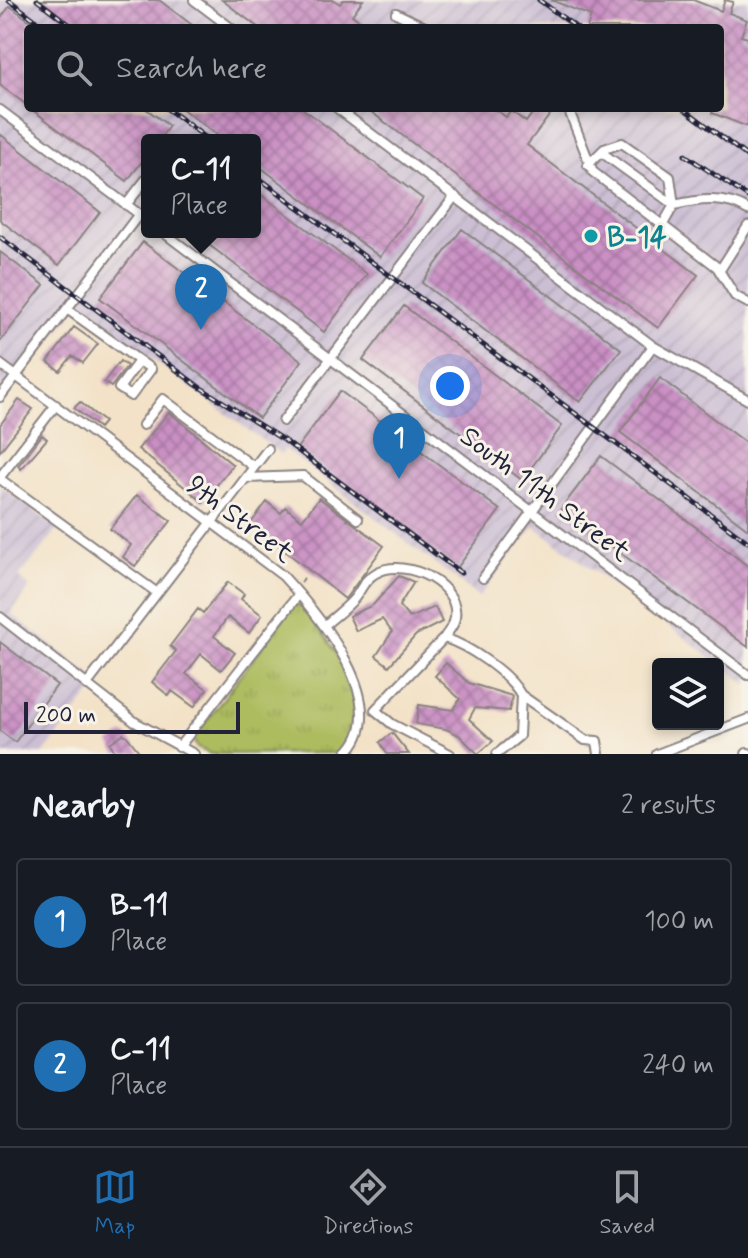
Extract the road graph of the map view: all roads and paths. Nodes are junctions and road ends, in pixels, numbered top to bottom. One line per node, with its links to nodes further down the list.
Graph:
1 (194, 0): 3 (lane)
2 (396, 13): 4 (lane)
3 (226, 24)
4 (419, 24)
5 (0, 110): 12 (lane)
6 (342, 112): 11 (lane)
7 (569, 112): 9 (lane)
8 (601, 152): 9 (lane); 13 (lane); 13 (lane)
9 (588, 165): 17 (lane)
10 (141, 186): 12 (lane)
11 (455, 196): 23 (lane); 24 (lane)
12 (126, 205): 15 (lane)
13 (674, 205): 14 (lane); 17 (lane)
14 (748, 210)
15 (141, 215)
16 (141, 221): 22 (lane)
17 (662, 226): 20 (lane)
18 (748, 226): 20 (lane)
19 (171, 238): 24 (lane, South 11th Street)
20 (720, 270): 21 (lane)
21 (748, 303)
22 (67, 309): 25 (lane); 27 (lane)
23 (653, 346): 29 (lane); 37 (lane)
24 (331, 357): 31 (lane); 37 (lane, South 11th Street)
25 (139, 361)
26 (0, 364): 27 (lane, 9th Street)
27 (16, 376): 28 (lane); 30 (lane, 9th Street)
28 (0, 397)
29 (748, 400)
30 (56, 405): 35 (lane); 39 (lane, 9th Street)
31 (283, 421)
32 (143, 425): 34 (lane)
33 (268, 449): 34 (lane)
34 (254, 467): 36 (lane)
35 (0, 478): 43 (lane)
36 (246, 478): 38 (lane); 39 (lane)
37 (534, 512): 41 (lane); 48 (lane, South 11th Street)
38 (358, 519)
39 (210, 523): 43 (lane); 44 (lane, 9th Street)
40 (306, 574): 42 (path)
41 (483, 578)
42 (300, 584)
43 (156, 592): 49 (lane)
44 (299, 594): 46 (lane, 9th Street); 52 (lane)
45 (0, 617): 49 (lane)
46 (325, 625): 47 (lane); 54 (lane, 9th Street)
47 (444, 638): 50 (lane); 55 (lane)
48 (748, 675)
49 (88, 683): 52 (lane)
50 (521, 695): 56 (lane); 57 (lane)
51 (748, 719): 58 (lane)
52 (179, 747): 53 (lane)
53 (194, 754)
54 (345, 754)
55 (450, 754)
56 (497, 754)
57 (599, 754)
58 (657, 754)

